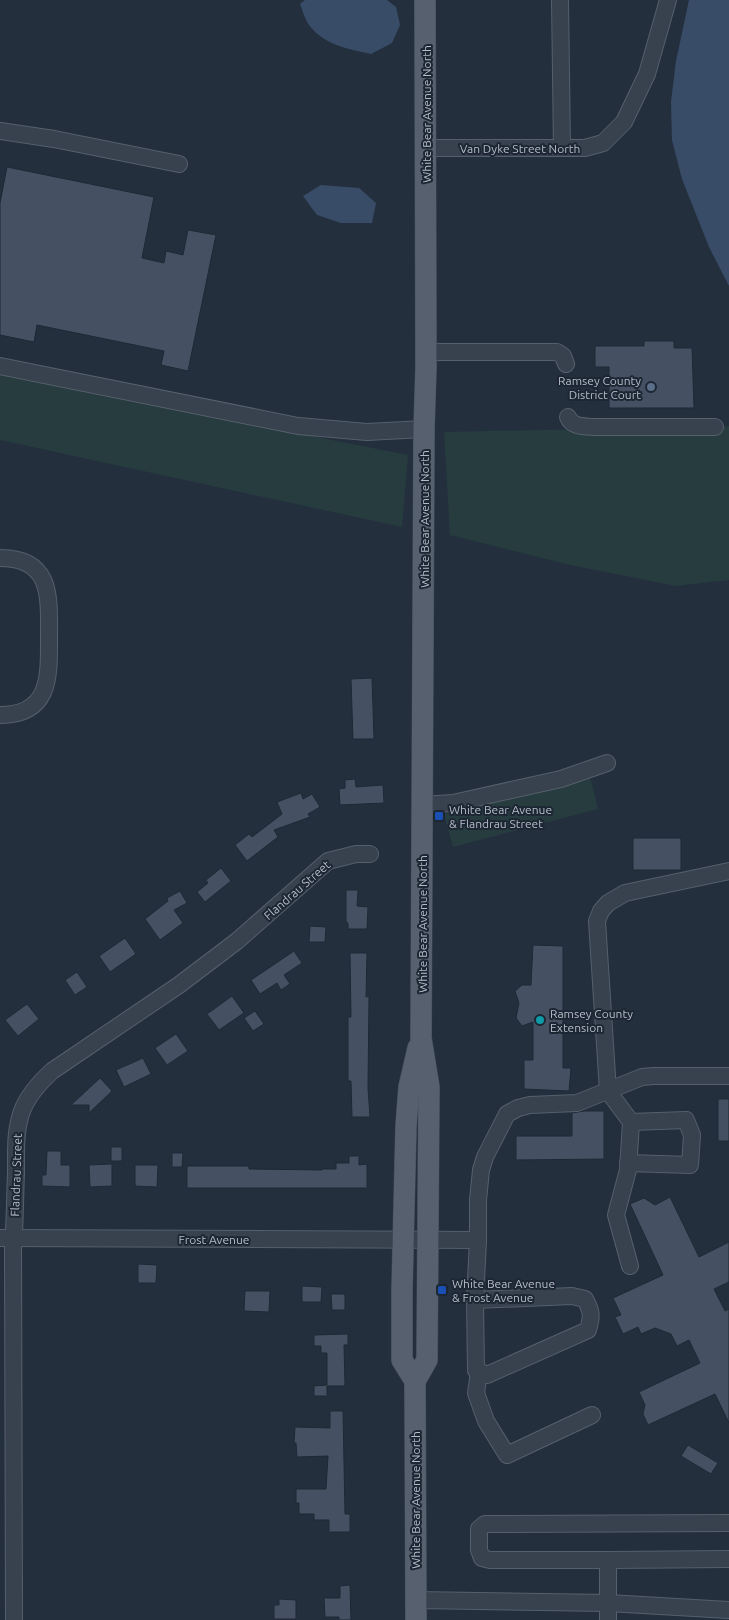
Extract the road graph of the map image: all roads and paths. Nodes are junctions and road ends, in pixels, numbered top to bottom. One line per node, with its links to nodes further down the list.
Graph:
1 (426, 0): 5 (main road, White Bear Avenue North)
2 (560, 0): 6 (street)
3 (668, 0): 6 (street, Van Dyke Street North)
4 (0, 131): 7 (street)
5 (426, 148): 6 (street, Van Dyke Street North); 8 (main road, White Bear Avenue North)
6 (562, 148)
7 (179, 164)
8 (426, 352): 9 (street); 13 (main road, White Bear Avenue North)
9 (566, 364)
10 (0, 366): 13 (street)
11 (568, 417): 12 (street)
12 (715, 427)
13 (424, 429): 17 (main road, White Bear Avenue North)
14 (0, 558): 15 (street)
15 (2, 715)
16 (607, 763): 17 (street)
17 (422, 804): 20 (main road, White Bear Avenue North)
18 (370, 854): 25 (street, Flandrau Street)
19 (729, 871): 22 (street)
20 (421, 1038): 26 (main road, White Bear Avenue North); 27 (main road, White Bear Avenue North)
21 (729, 1076): 22 (street)
22 (608, 1091): 23 (street); 28 (street)
23 (631, 1122): 24 (street); 24 (street)
24 (628, 1163): 29 (street)
25 (7, 1238): 26 (street, Frost Avenue); 40 (street, Flandrau Street)
26 (403, 1239): 27 (street, Frost Avenue); 32 (main road, White Bear Avenue North)
27 (428, 1240): 28 (street, Frost Avenue); 32 (main road, White Bear Avenue North)
28 (478, 1240): 30 (street)
29 (630, 1266)
30 (475, 1300): 31 (street); 31 (street)
31 (479, 1372): 33 (street)
32 (415, 1381): 38 (main road, White Bear Avenue North)
33 (592, 1415)
34 (729, 1523): 36 (street)
35 (729, 1559): 36 (street)
36 (611, 1560): 37 (street)
37 (608, 1604): 38 (street); 39 (street); 41 (street)
38 (416, 1610)
39 (729, 1610)
40 (14, 1620)
41 (608, 1620)

